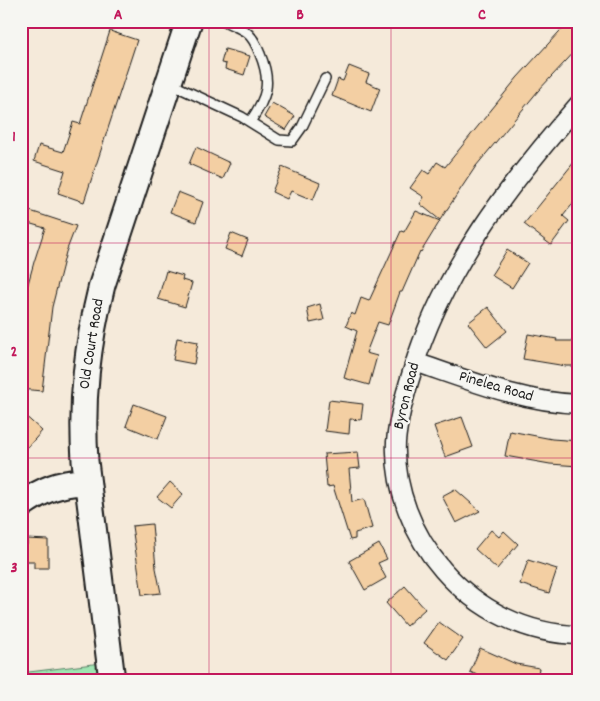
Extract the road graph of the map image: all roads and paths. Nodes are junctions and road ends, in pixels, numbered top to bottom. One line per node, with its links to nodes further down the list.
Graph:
1 (189, 21): 4 (main road, Old Court Road)
2 (225, 21): 6 (lane)
3 (325, 79): 6 (lane)
4 (169, 83): 6 (lane); 9 (main road, Old Court Road)
5 (579, 104): 7 (street, Byron Road)
6 (250, 122)
7 (415, 362): 8 (street, Pinelea Road); 11 (street, Byron Road)
8 (579, 404)
9 (87, 481): 10 (main road); 12 (main road, Old Court Road)
10 (21, 505)
11 (579, 634)
12 (112, 677)

